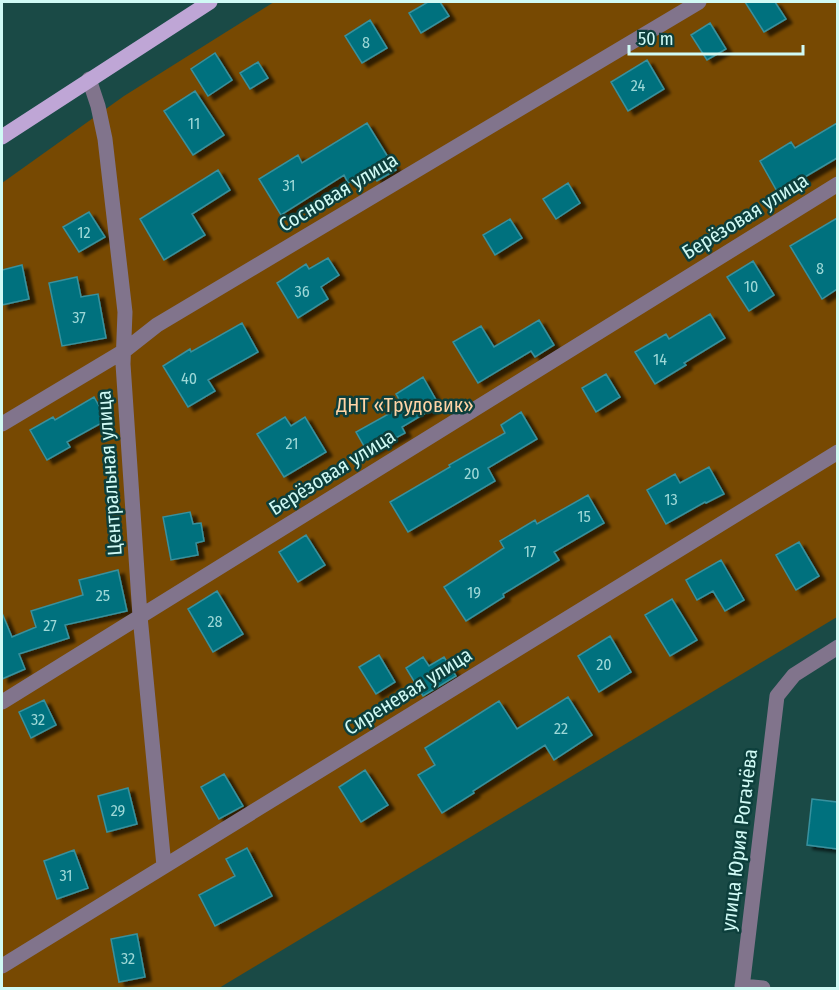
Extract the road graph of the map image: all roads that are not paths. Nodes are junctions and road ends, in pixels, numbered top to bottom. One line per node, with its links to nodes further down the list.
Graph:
1 (210, 2): 3 (main road)
2 (699, 2): 6 (street, Сосновая улица)
3 (89, 79): 4 (main road); 6 (street, Центральная улица)
4 (2, 137)
5 (837, 184): 9 (street, Берёзовая улица)
6 (124, 351): 7 (street, Сосновая улица); 9 (street, Центральная улица)
7 (2, 424)
8 (837, 452): 12 (street, Сиреневая улица)
9 (140, 616): 11 (street, Берёзовая улица); 12 (street, Центральная улица)
10 (837, 647): 14 (street, улица Юрия Рогачёва)
11 (2, 702)
12 (164, 866): 13 (street, Сиреневая улица)
13 (2, 966)
14 (742, 987): 15 (street)
15 (763, 988)

